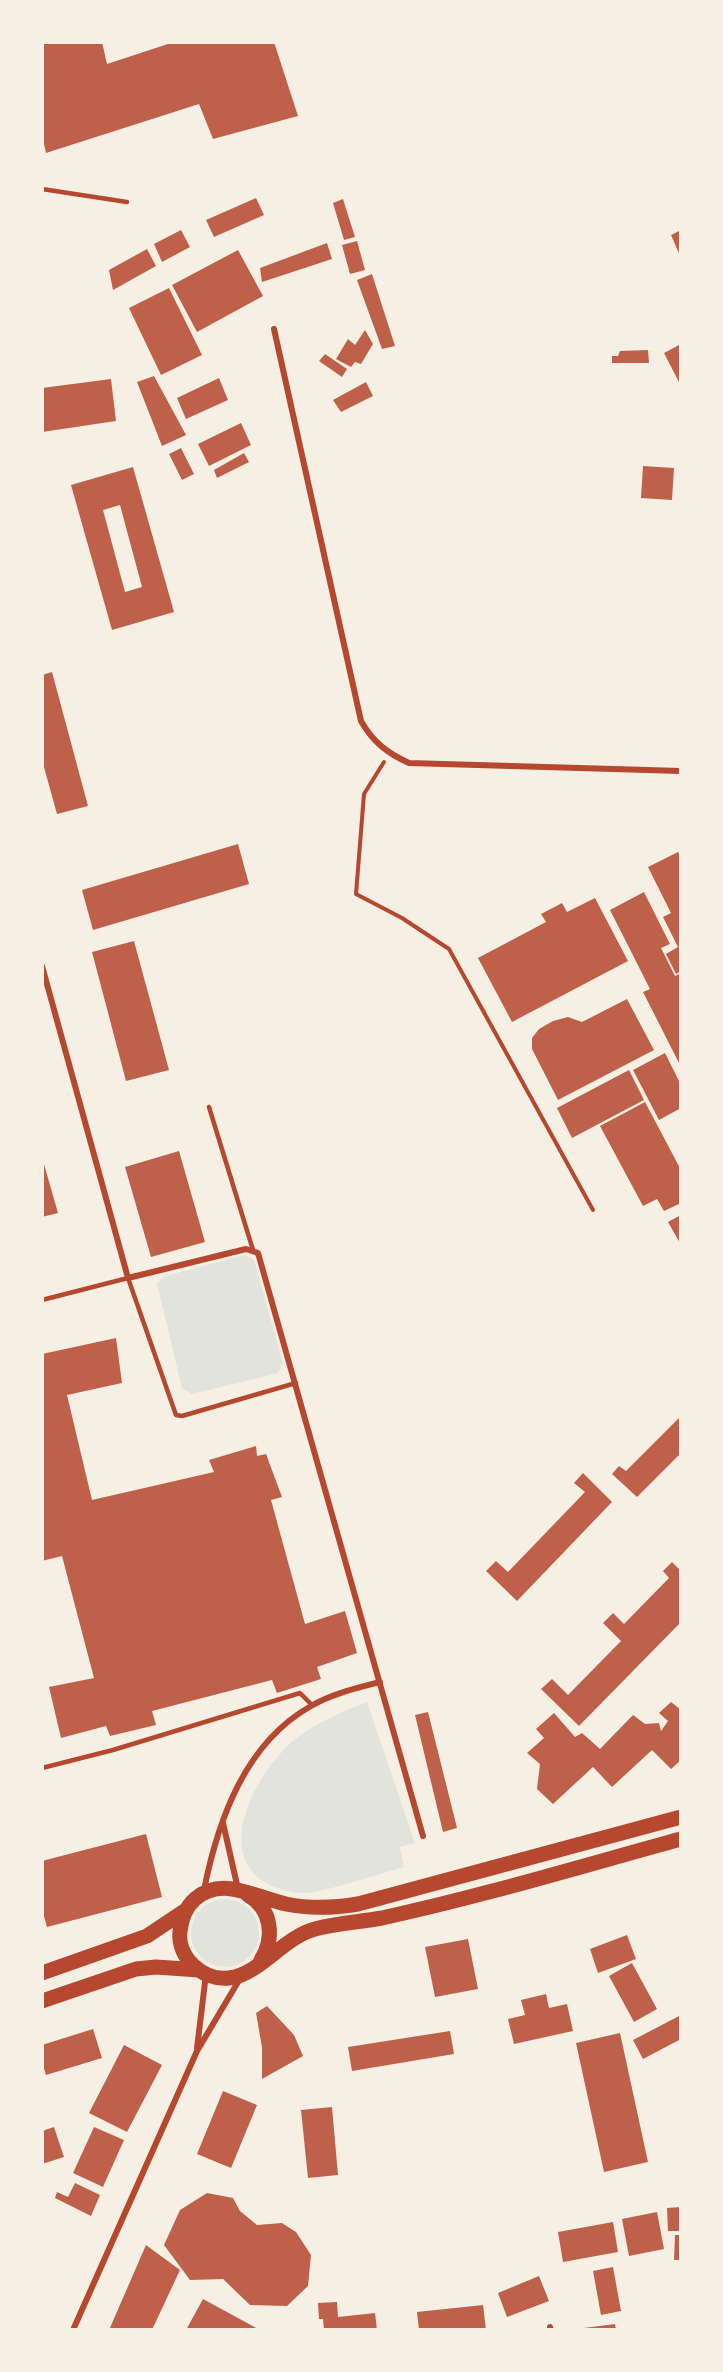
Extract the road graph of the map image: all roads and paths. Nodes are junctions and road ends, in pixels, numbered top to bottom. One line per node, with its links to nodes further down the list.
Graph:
1 (42, 189): 2 (lane)
2 (127, 202)
3 (274, 329): 4 (street)
4 (389, 753): 5 (street); 8 (path)
5 (681, 771)
6 (42, 966): 10 (street)
7 (209, 1107): 9 (lane)
8 (593, 1210)
9 (253, 1250): 10 (street); 12 (street)
10 (128, 1278): 11 (lane); 12 (lane)
11 (42, 1300)
12 (296, 1383): 13 (street)
13 (380, 1682): 14 (street); 18 (street)
14 (312, 1705): 15 (lane); 17 (street)
15 (42, 1768)
16 (681, 1817): 20 (main road)
17 (222, 1820): 20 (street); 21 (street)
18 (423, 1836)
19 (681, 1839): 23 (main road)
20 (242, 1891): 21 (main road); 23 (main road)
21 (203, 1894): 22 (main road)
22 (186, 1910): 24 (main road); 25 (main road)
23 (258, 1963): 26 (main road)
24 (203, 1972): 26 (main road); 27 (main road); 28 (street)
25 (42, 1973)
26 (243, 1974): 28 (street)
27 (42, 2001)
28 (197, 2051): 29 (street)
29 (73, 2330)

